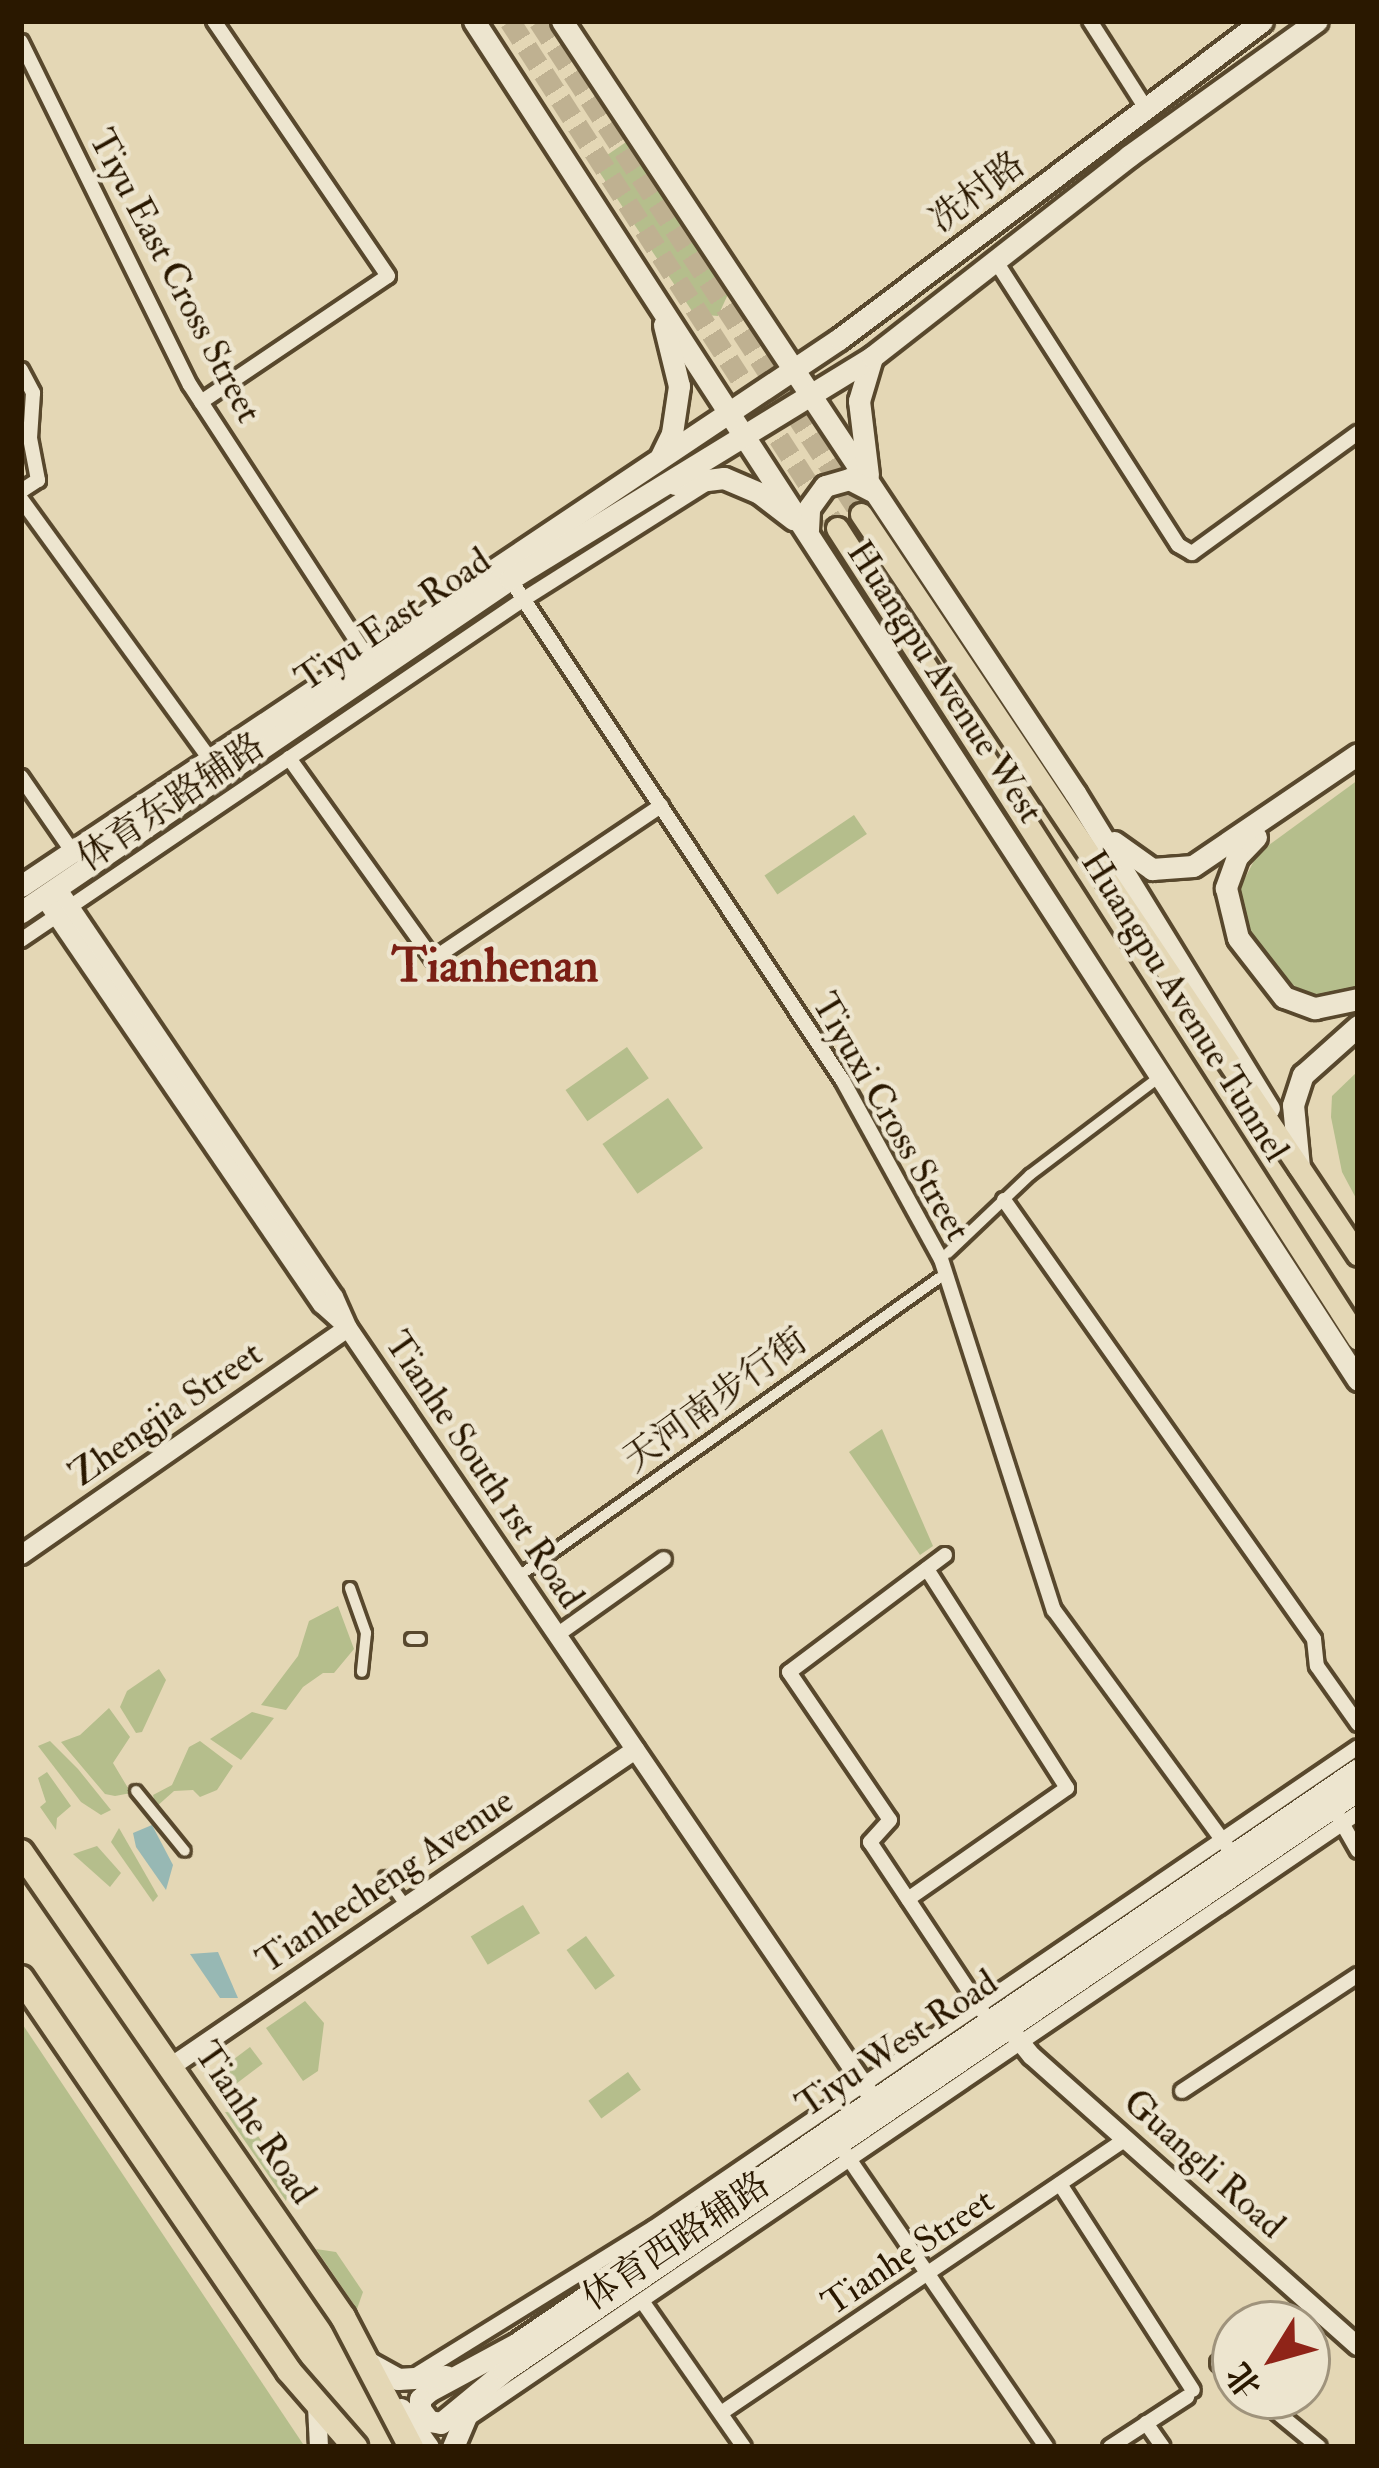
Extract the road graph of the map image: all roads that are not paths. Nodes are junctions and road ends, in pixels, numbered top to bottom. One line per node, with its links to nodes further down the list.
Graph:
1 (214, 21): 15 (street)
2 (474, 21): 10 (main road, Huangpu Avenue West)
3 (562, 21): 12 (main road, Huangpu Avenue West)
4 (1090, 21): 8 (street)
5 (1262, 21): 8 (main road, 冼村路)
6 (1317, 21): 9 (main road, Tiyu East Road)
7 (21, 42): 15 (street, Tiyu East Cross Street)
8 (1145, 107): 12 (main road, 冼村路)
9 (998, 263): 11 (main road, Tiyu East Road); 17 (street)
10 (652, 291): 16 (main road, Huangpu Avenue West); 20 (main road)
11 (872, 357): 14 (main road, Tiyu East Road); 22 (main road)
12 (794, 369): 14 (main road, Huangpu Avenue West); 16 (main road, 冼村路)
13 (21, 370): 23 (street)
14 (810, 395): 18 (main road, Tiyu East Road); 22 (main road, Huangpu Avenue West)
15 (201, 402): 30 (street, Tiyu East Cross Street)
16 (730, 411): 18 (main road, Huangpu Avenue West); 20 (main road, Tiyu East Road)
17 (1353, 437): 19 (street)
18 (747, 438): 24 (main road, Tiyu East Road); 27 (main road, Huangpu Avenue West)
19 (1358, 455)
20 (661, 456): 30 (main road, Tiyu East Road)
21 (717, 477): 24 (main road); 27 (main road); 29 (street, 体育东路辅路)
22 (874, 493): 27 (main road); 35 (main road, Huangpu Avenue West)
23 (21, 495): 33 (street)
24 (638, 497): 28 (main road, Tiyu East Road)
25 (861, 514): 46 (main road, Huangpu Avenue Tunnel)
26 (837, 528): 52 (main road, Huangpu Avenue Tunnel)
27 (808, 531): 45 (main road, Huangpu Avenue West)
28 (510, 579): 29 (street, Tiyuxi Cross Street); 40 (main road, Tiyu East Road)
29 (524, 599): 32 (street, 体育东路辅路); 37 (street, Tiyuxi Cross Street)
30 (364, 652): 33 (main road, Tiyu East Road)
31 (1358, 754): 36 (main road)
32 (289, 758): 37 (street); 40 (street, 体育东路辅路)
33 (210, 759): 38 (main road, Tiyu East Road)
34 (21, 777): 38 (street)
35 (1075, 793): 36 (main road); 46 (main road, Huangpu Avenue West)
36 (1291, 803): 43 (main road)
37 (661, 806): 70 (street, Tiyuxi Cross Street)
38 (72, 851): 39 (main road, Tiyu East Road)
39 (21, 886)
40 (57, 902): 41 (main road, Tiyu East Road); 42 (street, 体育东路辅路); 51 (street, Tianhe South 1st Road)
41 (21, 912)
42 (21, 940)
43 (1358, 999)
44 (1358, 1026): 46 (main road)
45 (1162, 1076): 47 (street); 53 (main road, Huangpu Avenue West)
46 (1299, 1167): 49 (main road, Huangpu Avenue West)
47 (1004, 1200): 48 (street); 62 (street)
48 (947, 1252)
49 (1358, 1255)
50 (938, 1278): 58 (street, 天河南步行街)
51 (348, 1328): 54 (street, Zhengjia Street); 60 (street, Tianhe South 1st Road)
52 (1358, 1339)
53 (1358, 1380)
54 (21, 1555)
55 (945, 1555): 57 (street)
56 (664, 1559): 60 (street)
57 (926, 1569): 75 (street); 75 (street)
58 (526, 1571)
59 (350, 1588): 61 (street)
60 (557, 1635): 64 (street, Tianhe South 1st Road)
61 (362, 1672)
62 (1358, 1724)
63 (1358, 1747): 70 (street)
64 (635, 1750): 76 (street, Tianhecheng Avenue); 82 (street, Tianhe South 1st Road)
65 (1358, 1769): 70 (main road, Tiyu West Road)
66 (1358, 1790): 69 (main road, Tiyu West Road)
67 (136, 1791): 71 (street)
68 (1358, 1814): 69 (street)
69 (1338, 1815): 72 (street); 79 (main road, Tiyu West Road)
70 (1228, 1848): 79 (main road, Tiyu West Road)
71 (184, 1851)
72 (1358, 1851)
73 (21, 1852): 80 (highway, Tianhe Road)
74 (386, 1877): 76 (street)
75 (908, 1899): 79 (street)
76 (406, 1907): 80 (street, Tianhecheng Avenue)
77 (1358, 1975): 81 (street)
78 (21, 1978): 93 (highway)
79 (1000, 2025): 82 (main road, Tiyu West Road); 83 (street, Guangli Road); 84 (main road, Tiyu West Road)
80 (172, 2066): 91 (highway, Tianhe Road)
81 (1182, 2091)
82 (869, 2092): 88 (street); 89 (main road, Tiyu West Road)
83 (1126, 2139): 85 (street, Tianhe Street); 90 (street, Guangli Road)
84 (844, 2152): 86 (street); 87 (street, 体育西路辅路); 92 (main road, Tiyu West Road)
85 (1060, 2184): 86 (street, Tianhe Street); 97 (street)
86 (930, 2274): 94 (street, Tianhe Street); 104 (street)
87 (642, 2301): 94 (street); 96 (street, 体育西路辅路)
88 (528, 2304): 89 (street); 91 (street)
89 (541, 2327): 92 (main road, Tiyu West Road)
90 (1358, 2346)
91 (371, 2364): 92 (main road); 100 (highway, Tianhe Road); 101 (main road)
92 (474, 2380): 96 (main road); 96 (main road)
93 (317, 2406): 98 (street); 99 (highway)
94 (721, 2413): 103 (street)
95 (1287, 2420): 107 (street)
96 (451, 2423): 102 (main road)
97 (1147, 2423): 105 (street); 106 (street)
98 (319, 2447)
99 (355, 2447)
100 (411, 2447)
101 (428, 2447)
102 (453, 2447)
103 (744, 2447)
104 (1046, 2447)
105 (1110, 2447)
106 (1163, 2447)
107 (1319, 2447)

